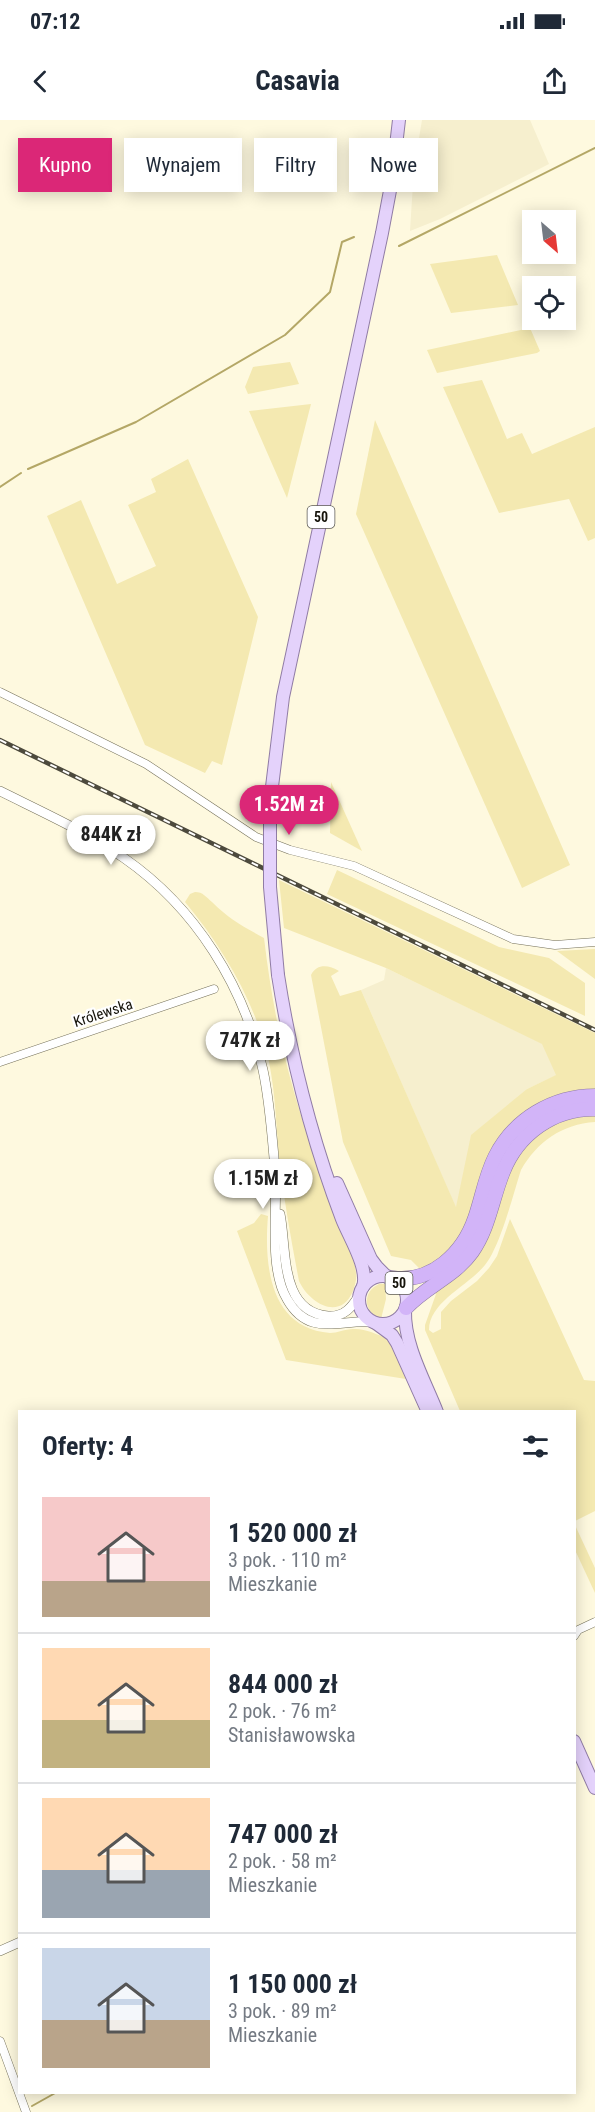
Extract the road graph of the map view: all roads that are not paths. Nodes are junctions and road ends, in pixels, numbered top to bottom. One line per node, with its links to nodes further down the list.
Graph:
1 (399, 120): 7 (main road, 50, bridge)
2 (0, 692): 4 (street)
3 (0, 791): 10 (street)
4 (595, 942)
5 (214, 989): 6 (street, Królewska)
6 (0, 1062)
7 (296, 1069): 11 (main road, 50); 12 (main road, 50)
8 (595, 1096): 11 (highway)
9 (595, 1109): 13 (highway)
10 (277, 1194): 12 (street); 14 (street)
11 (390, 1277): 12 (main road, 50); 13 (main road, 50)
12 (361, 1291): 14 (main road, 50)
13 (406, 1309): 14 (main road, 50); 16 (main road, 50)
14 (374, 1322): 15 (main road, 50)
15 (427, 1410)
16 (436, 1410)
17 (595, 1622): 18 (street)
18 (576, 1632)
19 (576, 1745): 20 (main road)
20 (595, 1788)
21 (18, 1943): 22 (street)
22 (0, 1951)
23 (0, 2040): 24 (street)
24 (18, 2090)
25 (20, 2094): 26 (street)
26 (26, 2112)

